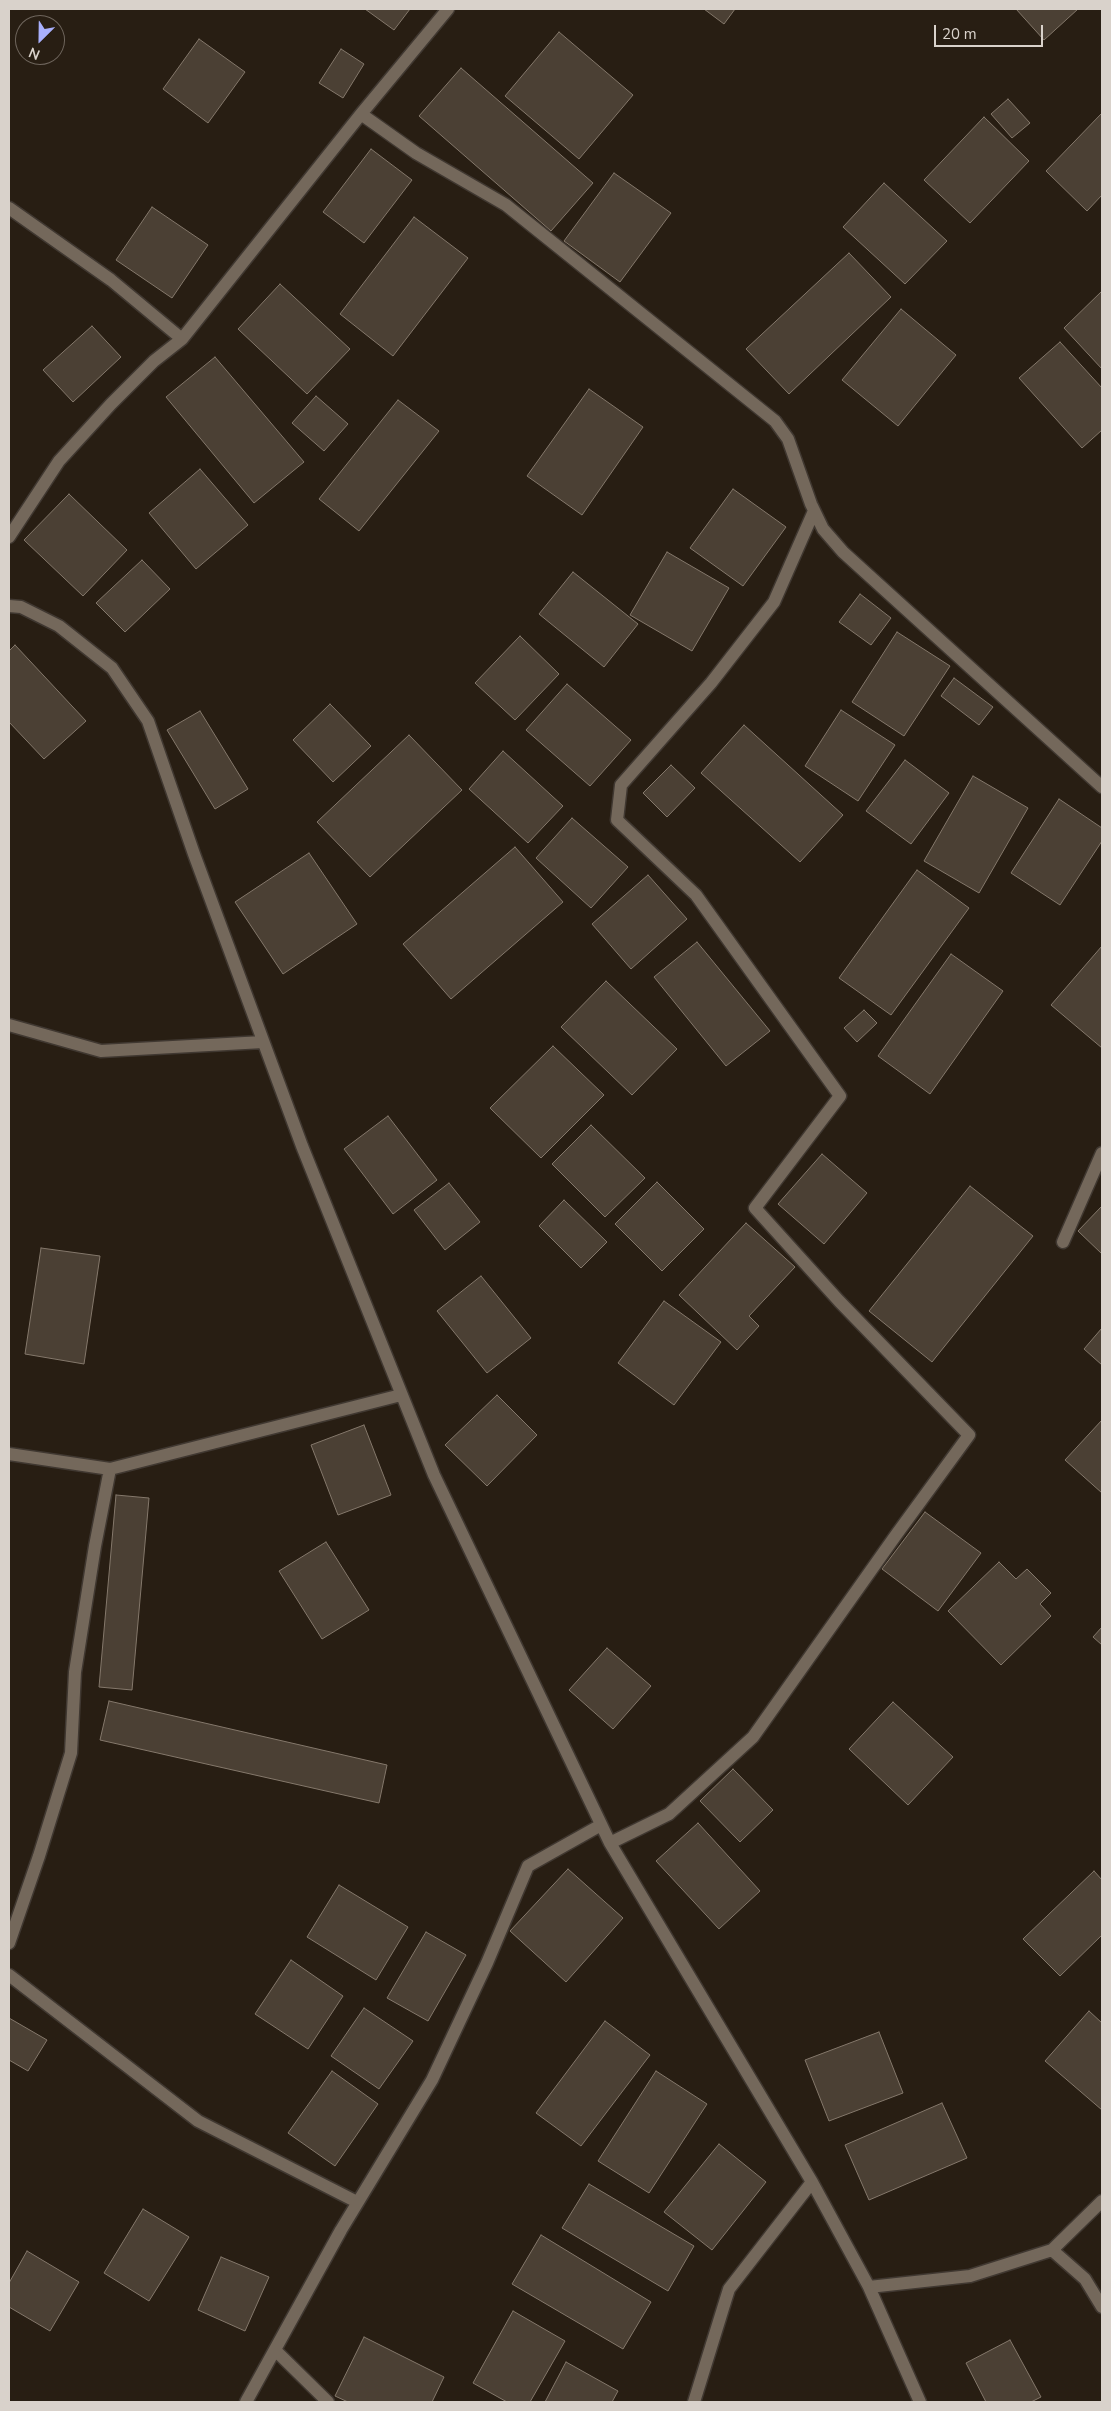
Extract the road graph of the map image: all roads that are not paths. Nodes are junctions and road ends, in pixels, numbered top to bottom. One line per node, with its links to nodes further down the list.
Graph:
1 (448, 9): 2 (street)
2 (361, 114): 4 (street); 5 (street)
3 (9, 208): 4 (street)
4 (182, 339): 6 (street)
5 (814, 511): 8 (street); 17 (street)
6 (11, 531)
7 (9, 606): 10 (street)
8 (1102, 787)
9 (9, 1025): 10 (street)
10 (263, 1042): 13 (street)
11 (1102, 1153): 12 (street)
12 (1063, 1242)
13 (401, 1395): 15 (street); 16 (street)
14 (9, 1454): 15 (street)
15 (110, 1468): 18 (street)
16 (601, 1825): 17 (street); 21 (street)
17 (610, 1842): 20 (street)
18 (9, 1943)
19 (9, 1975): 21 (street)
20 (812, 2182): 24 (street); 29 (street)
21 (357, 2202): 26 (street)
22 (1102, 2202): 23 (street)
23 (1052, 2250): 24 (street); 25 (street)
24 (869, 2287): 30 (street)
25 (1102, 2307)
26 (274, 2350): 27 (street); 28 (street)
27 (246, 2402)
28 (328, 2402)
29 (694, 2402)
30 (920, 2402)

